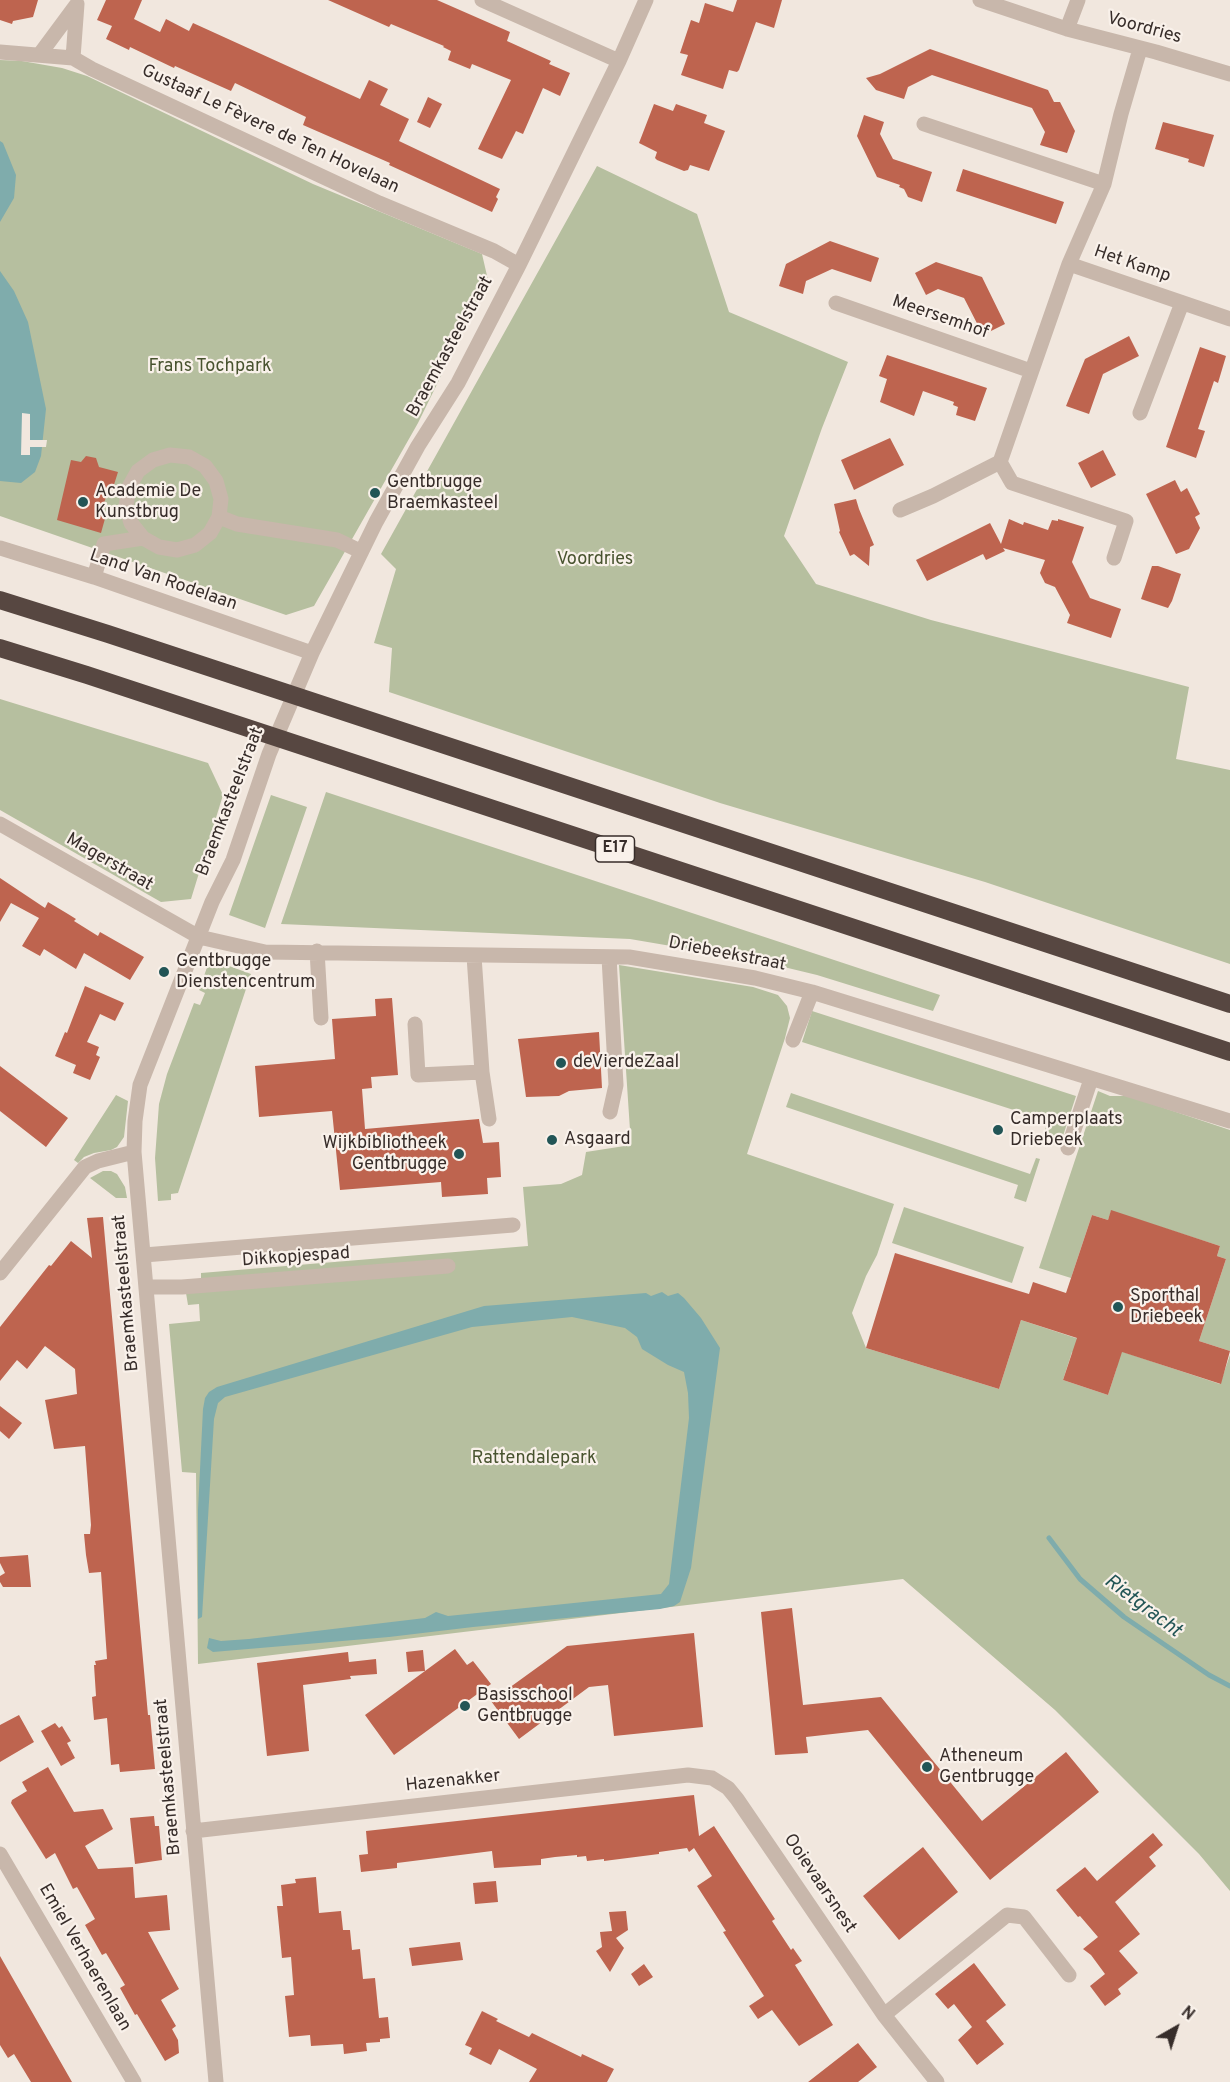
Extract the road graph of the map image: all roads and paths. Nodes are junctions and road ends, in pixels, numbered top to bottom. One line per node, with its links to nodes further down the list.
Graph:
1 (482, 0): 11 (street)
2 (646, 0): 11 (street, Braemkasteelstraat)
3 (980, 0): 6 (street, Voordries)
4 (1078, 0): 6 (street)
5 (78, 2): 9 (street); 10 (street)
6 (1067, 29): 7 (street, Voordries)
7 (1140, 49): 12 (street, Voordries); 14 (street)
8 (0, 52): 9 (street, Gustaaf Le Fèvere de Ten Hovelaan)
9 (40, 54): 10 (street, Gustaaf Le Fèvere de Ten Hovelaan)
10 (73, 58): 15 (street, Gustaaf Le Fèvere de Ten Hovelaan)
11 (619, 61): 15 (street, Braemkasteelstraat)
12 (1230, 74)
13 (924, 124): 14 (street)
14 (1104, 184): 16 (street)
15 (519, 264): 27 (street, Braemkasteelstraat)
16 (1069, 264): 18 (street, Het Kamp); 20 (street)
17 (836, 303): 20 (street, Meersemhof)
18 (1182, 303): 19 (street, Het Kamp); 21 (street, Het Kamp)
19 (1230, 319)
20 (1031, 371): 22 (street)
21 (1140, 413)
22 (999, 462): 23 (street); 28 (street)
23 (900, 510)
24 (219, 517): 25 (street); 25 (street); 27 (street)
25 (143, 538): 29 (street)
26 (0, 548): 29 (street, Land Van Rodelaan)
27 (360, 551): 32 (street, Braemkasteelstraat)
28 (1114, 558)
29 (94, 577): 32 (street, Land Van Rodelaan)
30 (0, 600): 39 (highway, bridge)
31 (0, 648): 43 (highway, E17, bridge)
32 (312, 653): 34 (street, Braemkasteelstraat)
33 (0, 824): 34 (street, Magerstraat)
34 (199, 937): 35 (street, Driebeekstraat); 50 (street, Braemkasteelstraat)
35 (317, 951): 36 (street, Driebeekstraat); 40 (street)
36 (474, 956): 37 (street, Driebeekstraat); 44 (street)
37 (609, 957): 38 (street, Driebeekstraat); 46 (street)
38 (812, 992): 42 (street); 45 (street, Driebeekstraat)
39 (1230, 1004)
40 (321, 1018)
41 (414, 1024): 44 (street)
42 (793, 1040)
43 (1230, 1052)
44 (482, 1072): 47 (street)
45 (1091, 1079): 48 (street, Driebeekstraat); 49 (street)
46 (610, 1112)
47 (489, 1119)
48 (1230, 1121)
49 (1068, 1148)
50 (134, 1152): 52 (street, Braemkasteelstraat); 54 (street)
51 (513, 1225): 52 (street)
52 (144, 1255): 55 (street, Braemkasteelstraat)
53 (448, 1266): 55 (street, Dikkopjespad)
54 (0, 1273)
55 (146, 1287): 57 (street, Braemkasteelstraat)
56 (718, 1780): 57 (street, Hazenakker); 60 (street, Ooievaarsnest)
57 (193, 1831): 62 (street, Braemkasteelstraat)
58 (0, 1854): 61 (street, Emiel Verhaerenlaan)
59 (1069, 1975): 60 (street)
60 (884, 2015): 63 (street, Ooievaarsnest)
61 (134, 2082)
62 (216, 2082)
63 (937, 2082)

